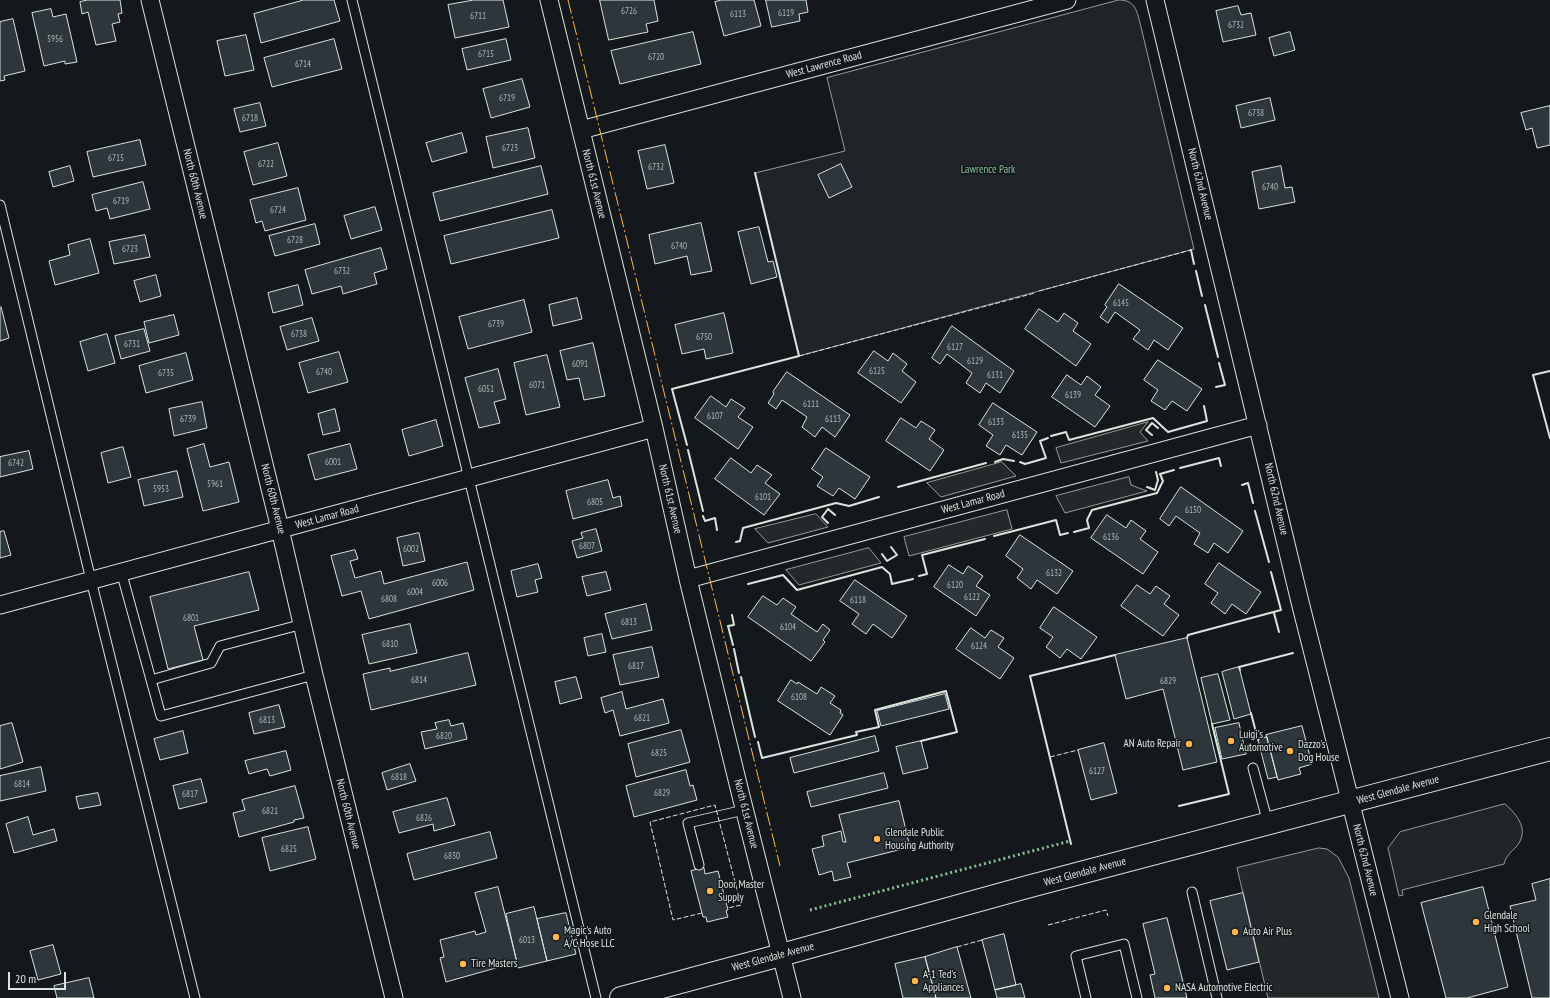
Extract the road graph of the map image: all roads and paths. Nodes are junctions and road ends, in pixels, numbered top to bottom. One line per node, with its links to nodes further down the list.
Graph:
1 (150, 0): 11 (street, North 60th Avenue)
2 (352, 0): 10 (lane)
3 (549, 0): 6 (street, North 61st Avenue)
4 (1067, 0): 6 (street, West Lawrence Road)
5 (1155, 0): 8 (street, North 62nd Avenue)
6 (581, 130): 9 (street, North 61st Avenue)
7 (0, 205): 14 (lane)
8 (1258, 425): 13 (street, West Lamar Road); 21 (street, North 62nd Avenue)
9 (654, 428): 10 (street, West Lamar Road); 13 (street, North 61st Avenue)
10 (469, 478): 11 (street, West Lamar Road); 29 (lane)
11 (280, 529): 12 (street, West Lamar Road); 16 (street, North 60th Avenue)
12 (121, 571): 14 (street, West Lamar Road); 18 (lane)
13 (688, 579): 22 (street, North 61st Avenue)
14 (91, 580): 15 (street, West Lamar Road); 27 (lane)
15 (0, 605)
16 (303, 624): 17 (street, North 60th Avenue); 18 (lane)
17 (314, 675): 18 (lane); 28 (street, North 60th Avenue)
18 (151, 680)
19 (1550, 749): 21 (main road, West Glendale Avenue)
20 (1253, 768): 23 (lane)
21 (1351, 802): 23 (main road, West Glendale Avenue); 35 (street, North 62nd Avenue)
22 (744, 810): 24 (lane); 26 (street, North 61st Avenue)
23 (1268, 824): 26 (main road, West Glendale Avenue)
24 (699, 865)
25 (1192, 892): 34 (lane)
26 (781, 956): 30 (main road, West Glendale Avenue); 31 (street, North 61st Avenue)
27 (195, 998)
28 (394, 998)
29 (596, 998)
30 (621, 998)
31 (792, 998)
32 (1086, 998): 33 (lane)
33 (1137, 998)
34 (1217, 998)
35 (1400, 998)

